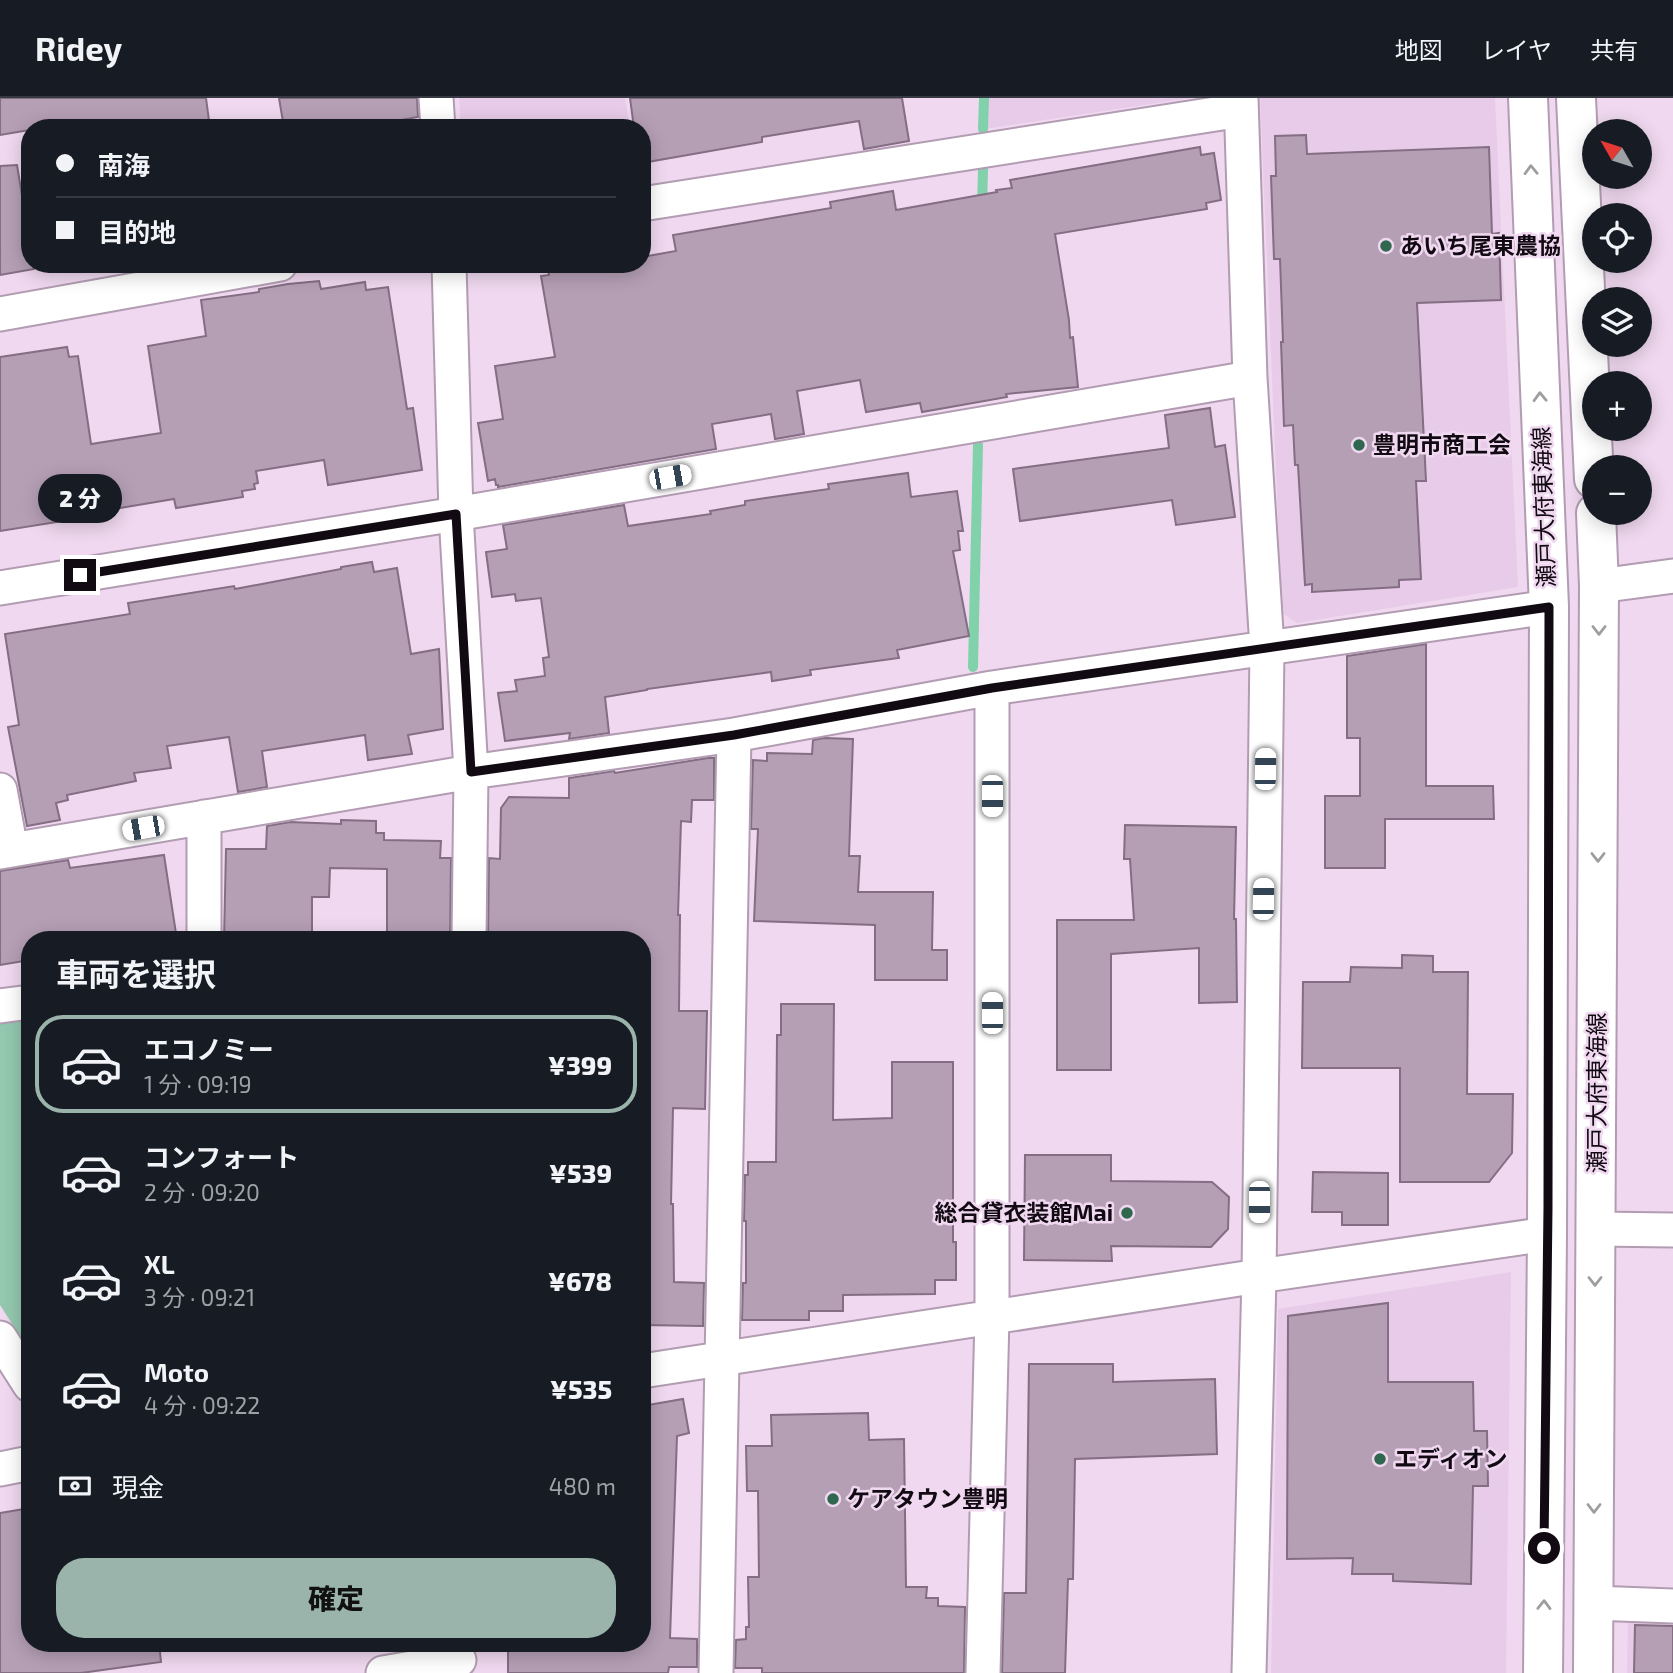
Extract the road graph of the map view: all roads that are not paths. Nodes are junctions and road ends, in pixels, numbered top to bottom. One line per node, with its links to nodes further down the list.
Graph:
1 (436, 98): 5 (street)
2 (1528, 98): 17 (main road, 瀬戸大府東海線, one-way to 2)
3 (1576, 98): 11 (main road)
4 (1241, 104): 6 (street); 10 (street)
5 (437, 119)
6 (651, 202)
7 (230, 273): 9 (street)
8 (449, 273): 12 (street)
9 (0, 314)
10 (1250, 378): 12 (street); 18 (street)
11 (1593, 455)
12 (456, 514): 16 (street); 21 (street)
13 (1596, 525): 15 (main road, 瀬戸大府東海線)
14 (1673, 576): 15 (street)
15 (1599, 586): 29 (main road, 瀬戸大府東海線, one-way to 29)
16 (0, 588)
17 (1549, 607): 18 (street); 31 (main road, 瀬戸大府東海線)
18 (1267, 648): 19 (street); 32 (street)
19 (992, 688): 20 (street); 33 (street)
20 (734, 735): 21 (street); 35 (street)
21 (471, 772): 23 (street); 26 (street)
22 (0, 789): 24 (street)
23 (204, 817): 24 (street); 25 (street)
24 (5, 851)
25 (204, 931)
26 (469, 931)
27 (21, 1003): 28 (street)
28 (0, 1006)
29 (1596, 1229): 30 (street); 40 (main road, 瀬戸大府東海線, one-way to 40)
30 (1673, 1230)
31 (1547, 1234): 32 (street); 47 (main road, 瀬戸大府東海線, one-way to 31)
32 (1259, 1276): 33 (street); 46 (street)
33 (992, 1317): 35 (street); 45 (street)
34 (0, 1338): 37 (street)
35 (721, 1359): 36 (street); 44 (street)
36 (651, 1370)
37 (21, 1371)
38 (21, 1465): 39 (street)
39 (0, 1469)
40 (1593, 1603): 41 (street); 48 (main road, 瀬戸大府東海線)
41 (1673, 1606)
42 (459, 1659): 43 (street)
43 (383, 1673)
44 (716, 1673)
45 (984, 1673)
46 (1249, 1673)
47 (1543, 1673)
48 (1593, 1673)

